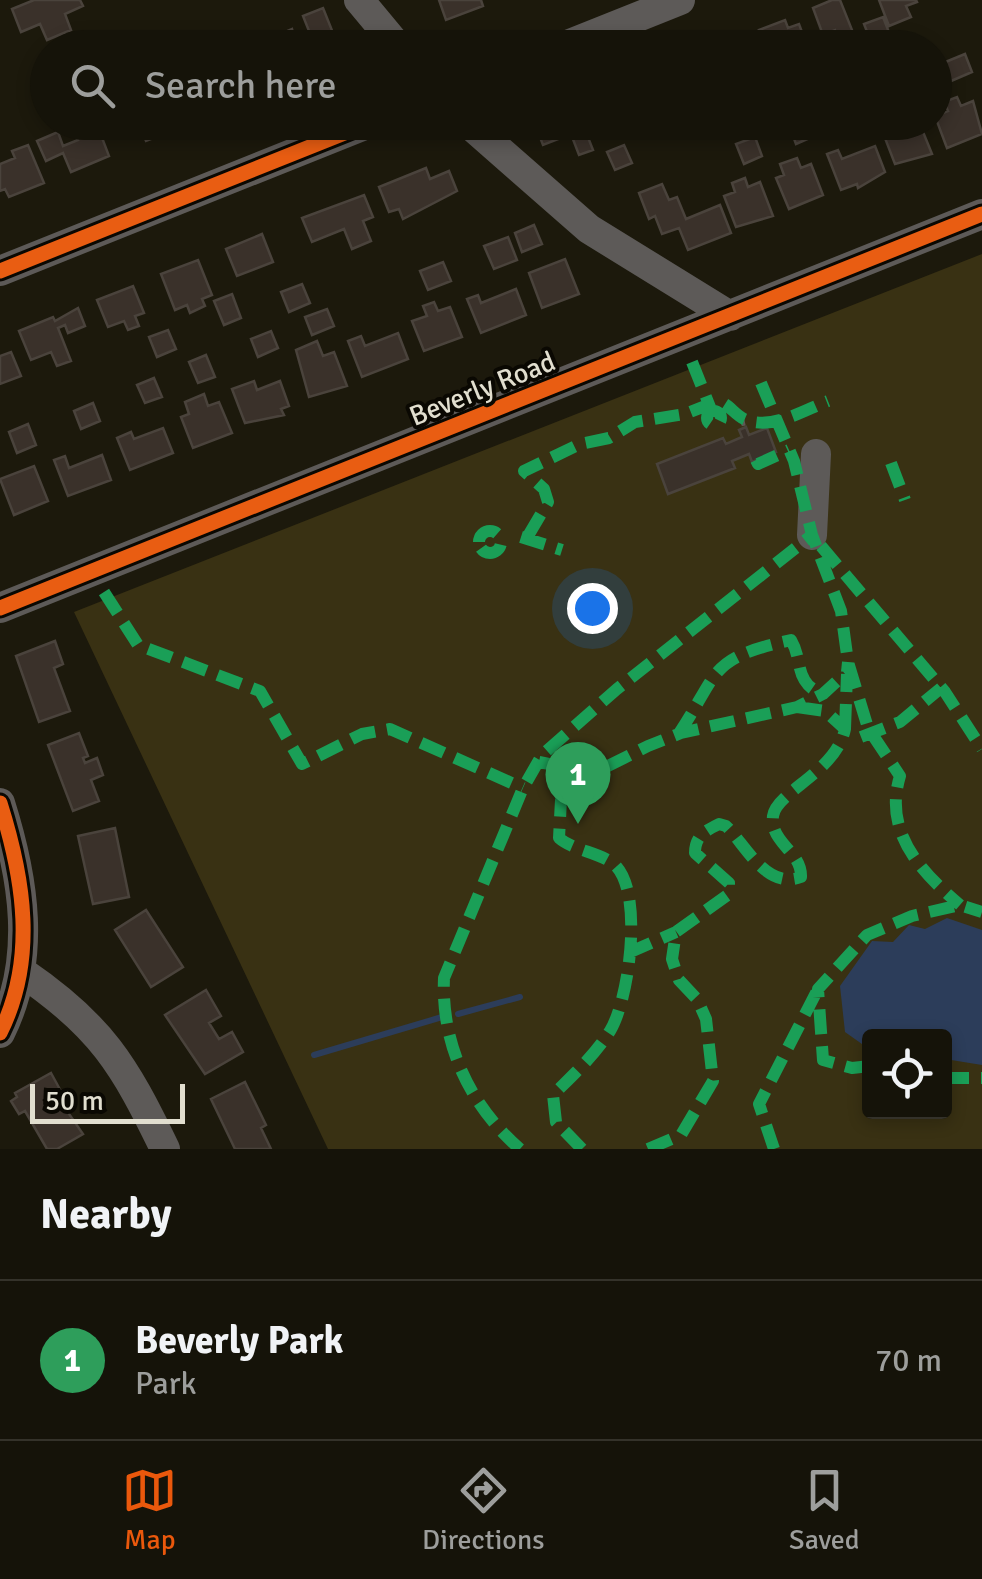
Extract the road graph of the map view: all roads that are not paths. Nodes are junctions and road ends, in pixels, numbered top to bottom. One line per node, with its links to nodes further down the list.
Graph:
1 (359, 0): 3 (street)
2 (680, 0): 4 (street)
3 (384, 30)
4 (605, 30)
5 (327, 140): 8 (street)
6 (488, 140): 9 (street)
7 (982, 214): 9 (street, Beverly Road)
8 (0, 272)
9 (730, 316): 12 (street, Beverly Road)
10 (816, 454): 11 (street)
11 (812, 534)
12 (0, 608)
13 (0, 803): 14 (street)
14 (22, 972): 15 (street); 16 (street)
15 (0, 1033)
16 (164, 1149)

